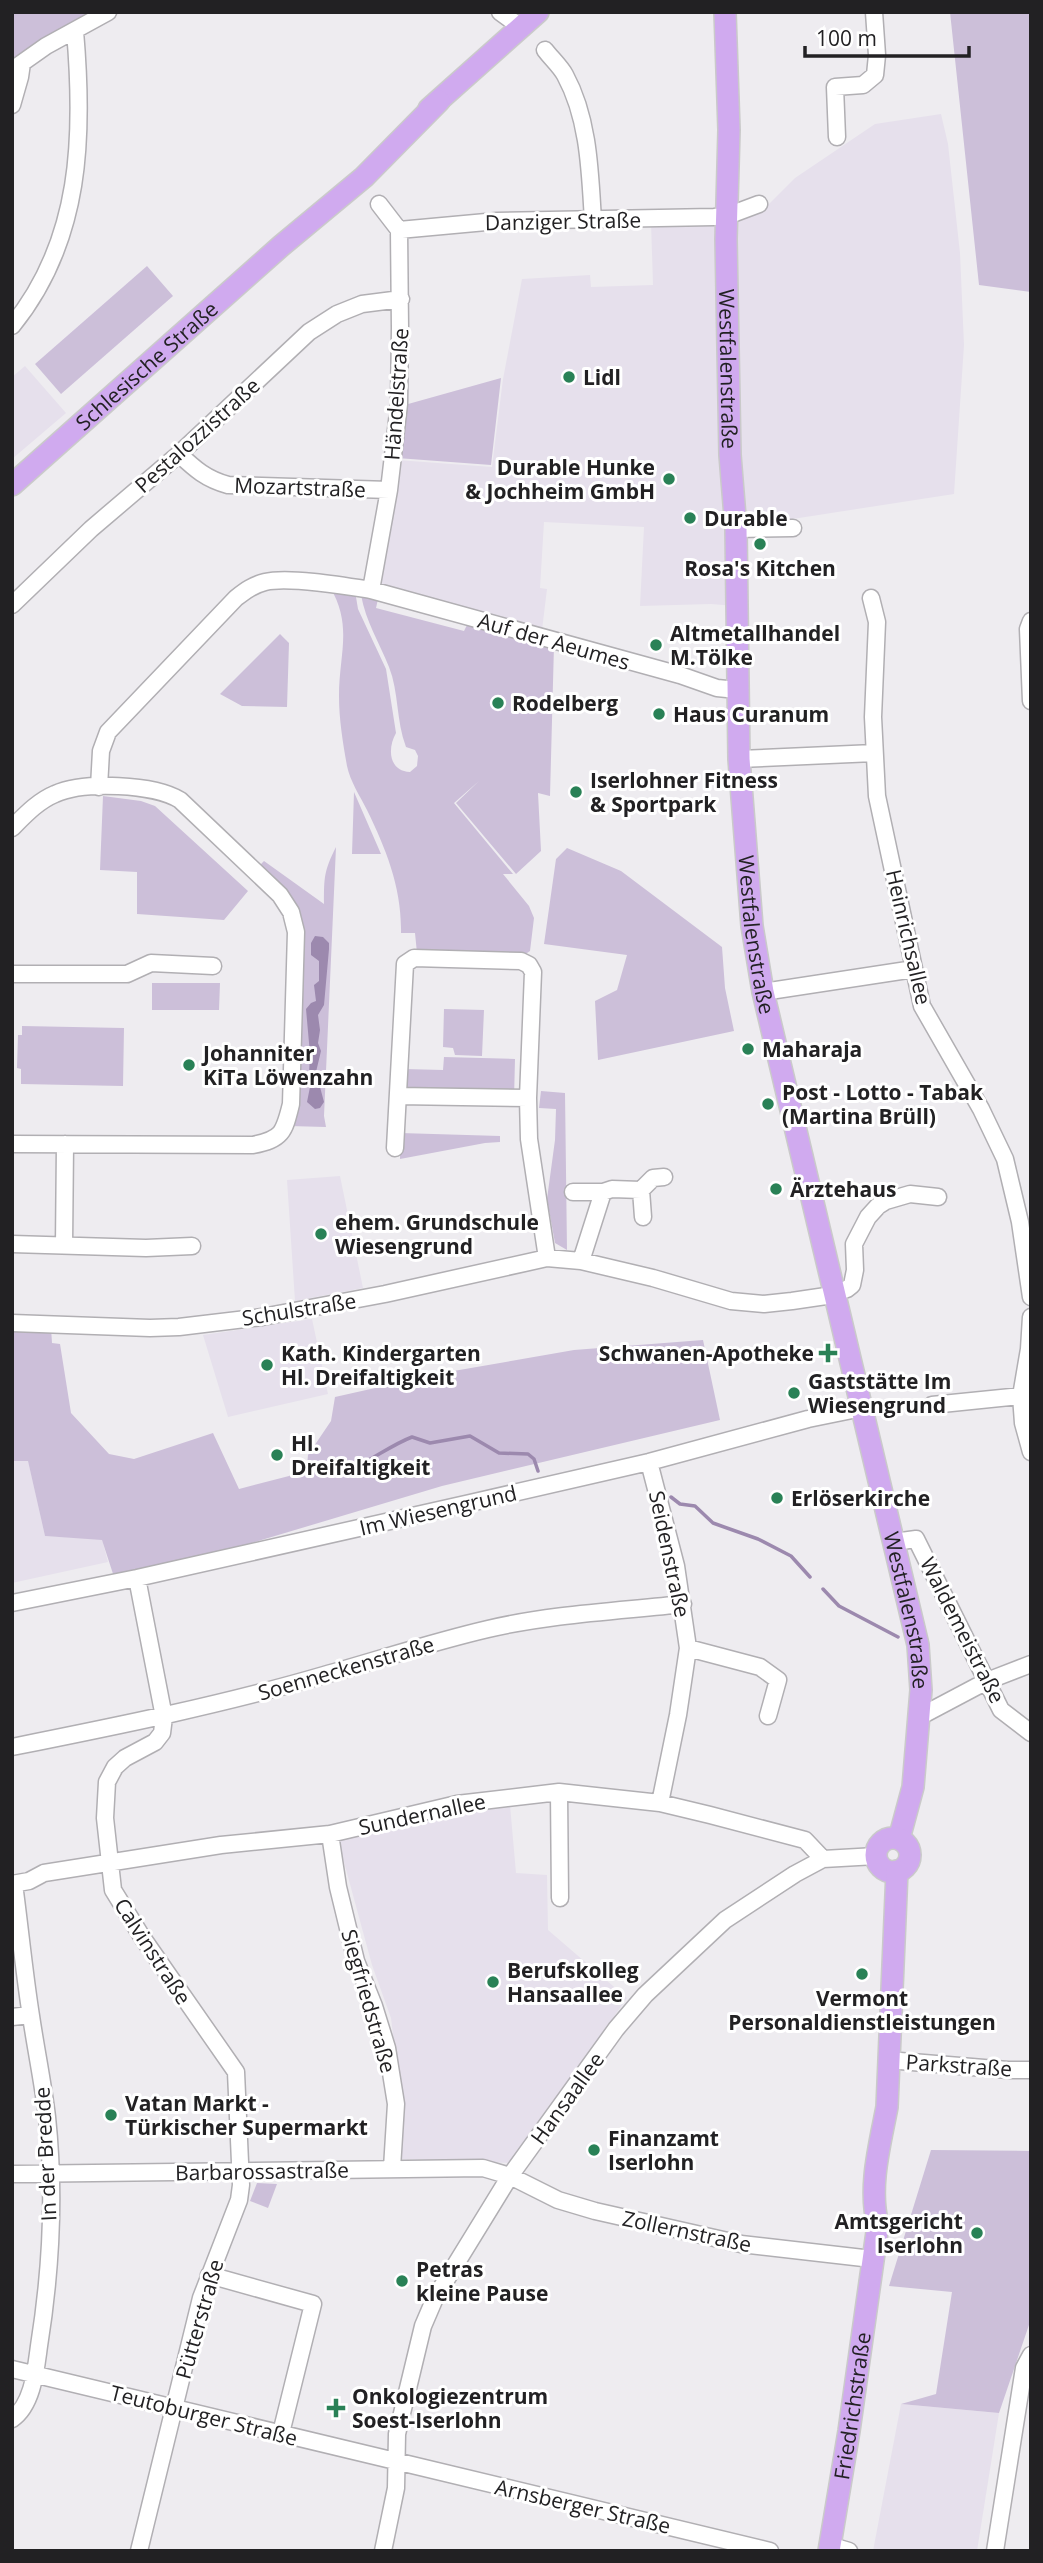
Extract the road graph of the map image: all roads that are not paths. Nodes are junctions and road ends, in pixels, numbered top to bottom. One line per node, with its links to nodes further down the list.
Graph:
1 (108, 12): 7 (street)
2 (500, 12): 6 (street)
3 (538, 12): 6 (main road, Schlesische Straße)
4 (725, 12): 14 (main road, Westfalenstraße)
5 (873, 12): 11 (street)
6 (522, 28): 20 (main road, Schlesische Straße)
7 (75, 31): 9 (street); 18 (street)
8 (544, 50): 15 (street)
9 (17, 66): 10 (street)
10 (12, 105)
11 (837, 138)
12 (379, 204): 16 (street)
13 (759, 204): 14 (street, Danziger Straße)
14 (727, 216): 15 (street, Danziger Straße); 23 (main road, Westfalenstraße)
15 (593, 221): 16 (street, Danziger Straße)
16 (400, 230): 17 (street, Händelstraße)
17 (401, 299): 19 (street, Pestalozzistraße); 21 (street, Händelstraße)
18 (12, 326)
19 (179, 454): 21 (street, Mozartstraße); 26 (street, Pestalozzistraße)
20 (12, 485)
21 (389, 490): 24 (street, Händelstraße)
22 (793, 528): 23 (street)
23 (736, 529): 28 (main road, Westfalenstraße)
24 (371, 590): 28 (street, Auf der Aeumes); 32 (street, Auf der Aeumes)
25 (871, 598): 30 (street, Heinrichsallee)
26 (12, 605)
27 (1031, 621): 29 (street)
28 (737, 690): 31 (main road, Westfalenstraße)
29 (1031, 700)
30 (874, 753): 31 (street); 35 (street, Heinrichsallee)
31 (739, 760): 37 (main road, Westfalenstraße)
32 (99, 787): 33 (street); 41 (street)
33 (12, 828)
34 (213, 966): 36 (street)
35 (914, 969): 37 (street); 55 (street, Heinrichsallee)
36 (12, 974)
37 (763, 992): 54 (main road, Westfalenstraße)
38 (398, 1096): 39 (street); 39 (street); 42 (street)
39 (528, 1098): 52 (street)
40 (12, 1144): 41 (street)
41 (65, 1144): 50 (street)
42 (395, 1148)
43 (664, 1177): 44 (street)
44 (641, 1190): 46 (street); 48 (street)
45 (573, 1192): 46 (street)
46 (603, 1192): 53 (street)
47 (938, 1197): 54 (street)
48 (643, 1217)
49 (12, 1244): 50 (street)
50 (64, 1245): 51 (street)
51 (192, 1246)
52 (547, 1258): 53 (street, Schulstraße); 57 (street, Schulstraße)
53 (581, 1261): 54 (street, Schulstraße)
54 (835, 1293): 60 (main road, Westfalenstraße)
55 (1031, 1297)
56 (1031, 1317): 58 (street)
57 (12, 1323)
58 (1021, 1396): 59 (street); 61 (street)
59 (932, 1405)
60 (862, 1408): 62 (street, Im Wiesengrund); 63 (main road, Westfalenstraße)
61 (1031, 1452)
62 (649, 1462): 64 (street, Im Wiesengrund); 66 (street, Seidenstraße)
63 (894, 1542): 69 (street, Waldemeistraße); 72 (main road, Westfalenstraße)
64 (137, 1578): 65 (street, Im Wiesengrund); 71 (street)
65 (12, 1603)
66 (683, 1604): 67 (street, Seidenstraße); 71 (street, Soenneckenstraße)
67 (688, 1648): 70 (street, Seidenstraße); 76 (street, Seidenstraße)
68 (1031, 1664): 69 (street)
69 (987, 1681): 72 (street); 73 (street, Waldemeistraße)
70 (768, 1716)
71 (164, 1717): 74 (street, Soenneckenstraße); 81 (street, Calvinstraße)
72 (919, 1717): 78 (main road, Westfalenstraße)
73 (1031, 1733)
74 (12, 1747)
75 (559, 1792): 76 (street, Sundernallee); 77 (street, Sundernallee); 84 (street)
76 (660, 1803): 80 (street, Sundernallee)
77 (330, 1834): 81 (street, Sundernallee); 89 (street, Siegfriedstraße)
78 (899, 1839): 79 (main road); 82 (main road)
79 (876, 1856): 80 (street, Hansaallee); 82 (main road)
80 (822, 1859): 93 (street, Hansaallee)
81 (110, 1863): 83 (street, Sundernallee); 90 (street, Calvinstraße)
82 (897, 1871): 87 (main road)
83 (13, 1884): 85 (street, In der Bredde)
84 (560, 1898)
85 (30, 2015): 86 (street); 92 (street, In der Bredde)
86 (12, 2017)
87 (888, 2060): 88 (street, Parkstraße); 94 (main road, Friedrichstraße)
88 (1031, 2070)
89 (392, 2168): 90 (street, Barbarossastraße); 93 (street, Barbarossastraße)
90 (240, 2171): 92 (street, Barbarossastraße); 95 (street, Pütterstraße)
91 (12, 2174): 92 (street, Barbarossastraße)
92 (50, 2174): 98 (street, In der Bredde)
93 (510, 2176): 94 (street, Zollernstraße); 103 (street, Hansaallee)
94 (872, 2259): 107 (main road, Friedrichstraße)
95 (209, 2275): 100 (street, Pütterstraße); 102 (street)
96 (1031, 2355): 99 (street)
97 (12, 2369): 98 (street, Teutoburger Straße)
98 (35, 2374): 100 (street, Teutoburger Straße); 101 (street, In der Bredde)
99 (1025, 2404): 110 (street)
100 (174, 2407): 102 (street, Teutoburger Straße); 104 (street, Pütterstraße)
101 (12, 2419)
102 (281, 2433): 103 (street, Teutoburger Straße)
103 (396, 2461): 105 (street, Hansaallee); 106 (street, Arnsberger Straße)
104 (139, 2551)
105 (383, 2551)
106 (770, 2551)
107 (830, 2551)
108 (837, 2551): 109 (street)
109 (849, 2551)
110 (995, 2551)

